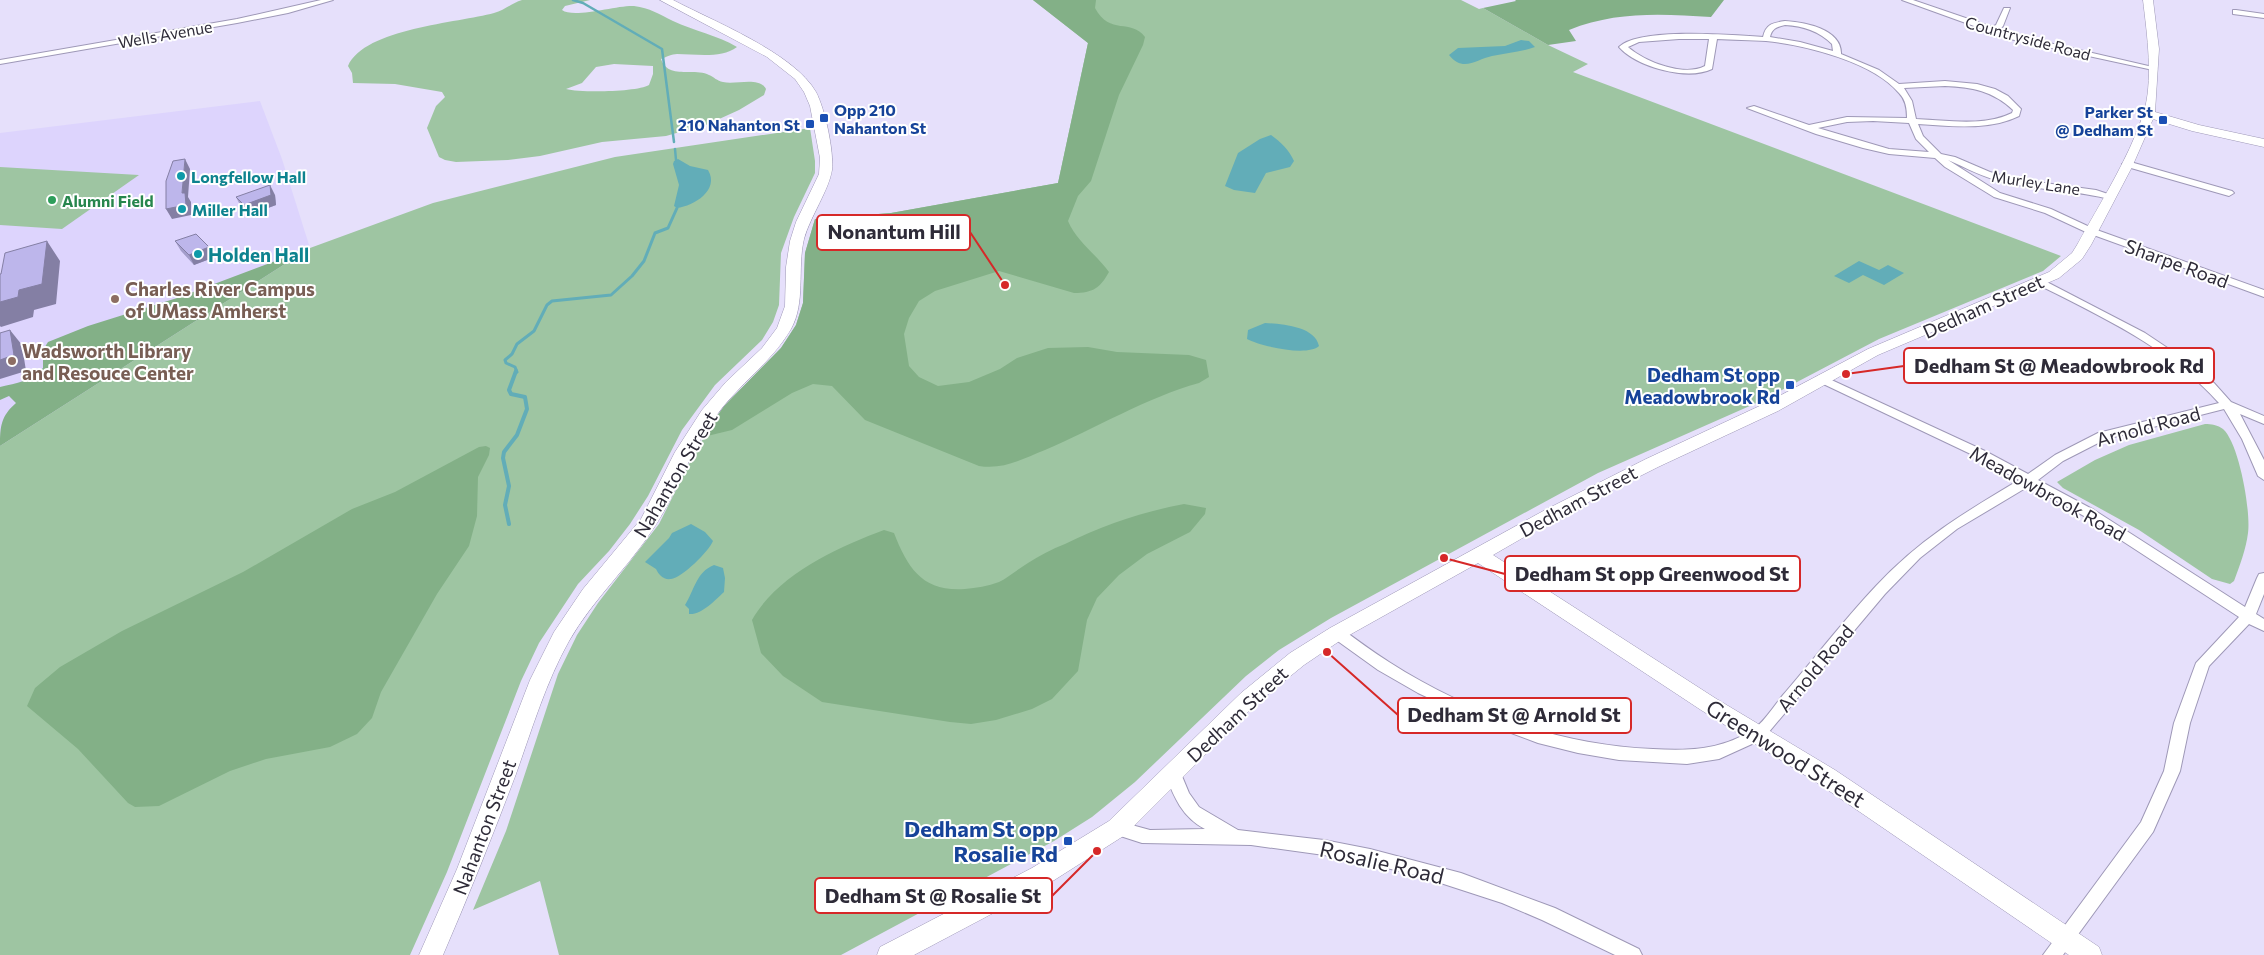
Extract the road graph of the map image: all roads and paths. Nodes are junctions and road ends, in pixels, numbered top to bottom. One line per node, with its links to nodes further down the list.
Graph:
1 (329, 0): 12 (street, Wells Avenue)
2 (665, 0): 42 (main road, Nahanton Street)
3 (1906, 0): 8 (street, Countryside Road)
4 (2148, 0): 13 (main road, Dedham Street)
5 (2007, 10): 8 (street)
6 (2236, 12): 7 (street)
7 (2264, 16)
8 (1992, 31): 13 (street, Countryside Road)
9 (1712, 37): 9 (street); 10 (street)
10 (1766, 39): 11 (street); 11 (street)
11 (1837, 54): 14 (street)
12 (0, 62)
13 (2153, 68): 16 (main road, Dedham Street)
14 (1898, 86): 17 (street, Murley Lane); 17 (street)
15 (1751, 108): 18 (street, Murley Lane)
16 (2148, 118): 19 (main road); 21 (main road, Dedham Street)
17 (1912, 121): 18 (street); 20 (street, Murley Lane)
18 (1810, 128): 20 (street, Murley Lane)
19 (2264, 143)
20 (1937, 155): 23 (street, Murley Lane); 24 (street, Murley Lane)
21 (2127, 164): 22 (street); 23 (main road, Dedham Street)
22 (2229, 193)
23 (2110, 196): 24 (main road, Dedham Street)
24 (2091, 231): 25 (main road, Dedham Street); 26 (street, Sharpe Road)
25 (2041, 282): 27 (main road, Dedham Street); 28 (street)
26 (2264, 294)
27 (1822, 379): 31 (street, Meadowbrook Road); 32 (main road, Dedham Street)
28 (2227, 405): 29 (street); 30 (street); 31 (street, Arnold Road)
29 (2264, 420)
30 (2264, 476)
31 (2029, 480): 34 (street, Meadowbrook Road); 37 (street, Arnold Road)
32 (1480, 555): 36 (main road, Dedham Street); 37 (main road, Greenwood Street)
33 (2264, 578): 34 (street)
34 (2248, 616): 35 (street, Meadowbrook Road); 41 (street)
35 (2264, 626)
36 (1337, 633): 37 (street, Arnold Road); 38 (main road, Dedham Street)
37 (1758, 735): 41 (main road, Greenwood Street)
38 (1173, 774): 39 (main road, Dedham Street); 40 (street)
39 (1117, 828): 40 (street, Rosalie Road); 43 (main road, Dedham Street)
40 (1238, 836): 44 (street, Rosalie Road)
41 (2059, 947): 45 (main road, Greenwood Street)
42 (431, 955)
43 (889, 955)
44 (1633, 955)
45 (2090, 955)

